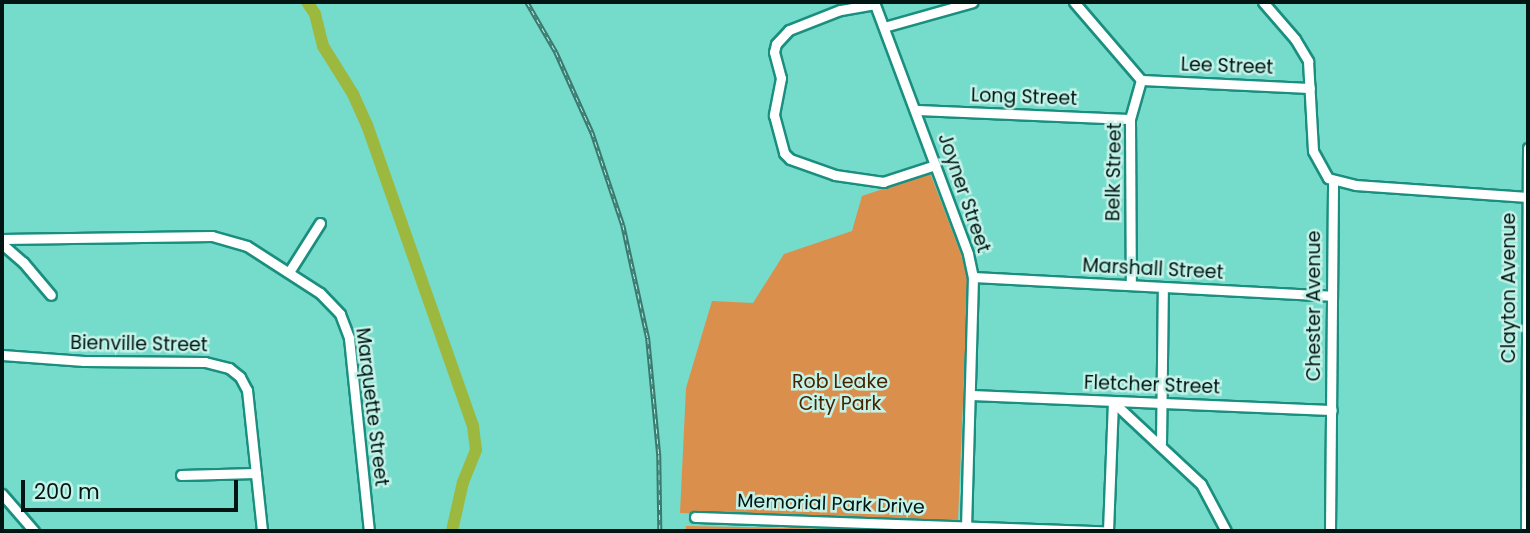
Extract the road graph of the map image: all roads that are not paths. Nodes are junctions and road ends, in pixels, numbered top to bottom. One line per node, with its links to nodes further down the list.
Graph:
1 (973, 2): 5 (street)
2 (1074, 2): 6 (street)
3 (1264, 2): 7 (street)
4 (875, 3): 5 (street, Joyner Street); 11 (street)
5 (884, 27): 8 (street, Joyner Street)
6 (1141, 80): 7 (street, Lee Street); 9 (street, Belk Street)
7 (1310, 88): 12 (street)
8 (916, 110): 9 (street, Long Street); 11 (street, Joyner Street)
9 (1130, 119): 19 (street, Belk Street)
10 (1528, 148): 13 (street)
11 (935, 165): 18 (street, Joyner Street)
12 (1333, 181): 13 (street, Clayton Avenue); 22 (street, Chester Avenue)
13 (1527, 197): 28 (street, Clayton Avenue)
14 (320, 223): 17 (street)
15 (2, 239): 17 (street, Marquette Street)
16 (2, 244): 21 (street)
17 (289, 272): 37 (street, Marquette Street)
18 (973, 277): 19 (street, Marshall Street); 24 (street, Joyner Street)
19 (1131, 285): 20 (street, Marshall Street)
20 (1163, 287): 22 (street, Marshall Street); 26 (street)
21 (51, 295)
22 (1331, 296): 27 (street, Chester Avenue)
23 (2, 355): 30 (street, Bienville Street)
24 (970, 395): 25 (street, Fletcher Street); 34 (street, Joyner Street)
25 (1113, 402): 26 (street, Fletcher Street); 29 (street); 38 (street)
26 (1160, 402): 27 (street, Fletcher Street); 29 (street)
27 (1332, 410): 40 (street, Chester Avenue)
28 (1528, 426): 41 (street, Clayton Avenue)
29 (1161, 443): 39 (street)
30 (256, 473): 31 (street); 36 (street, Bienville Street)
31 (181, 475)
32 (2, 494): 35 (street)
33 (695, 517): 34 (street, Memorial Park Drive)
34 (966, 529): 38 (street, Memorial Park Drive)
35 (34, 531)
36 (262, 531)
37 (369, 531)
38 (1106, 531)
39 (1226, 531)
40 (1330, 531)
41 (1526, 531)

